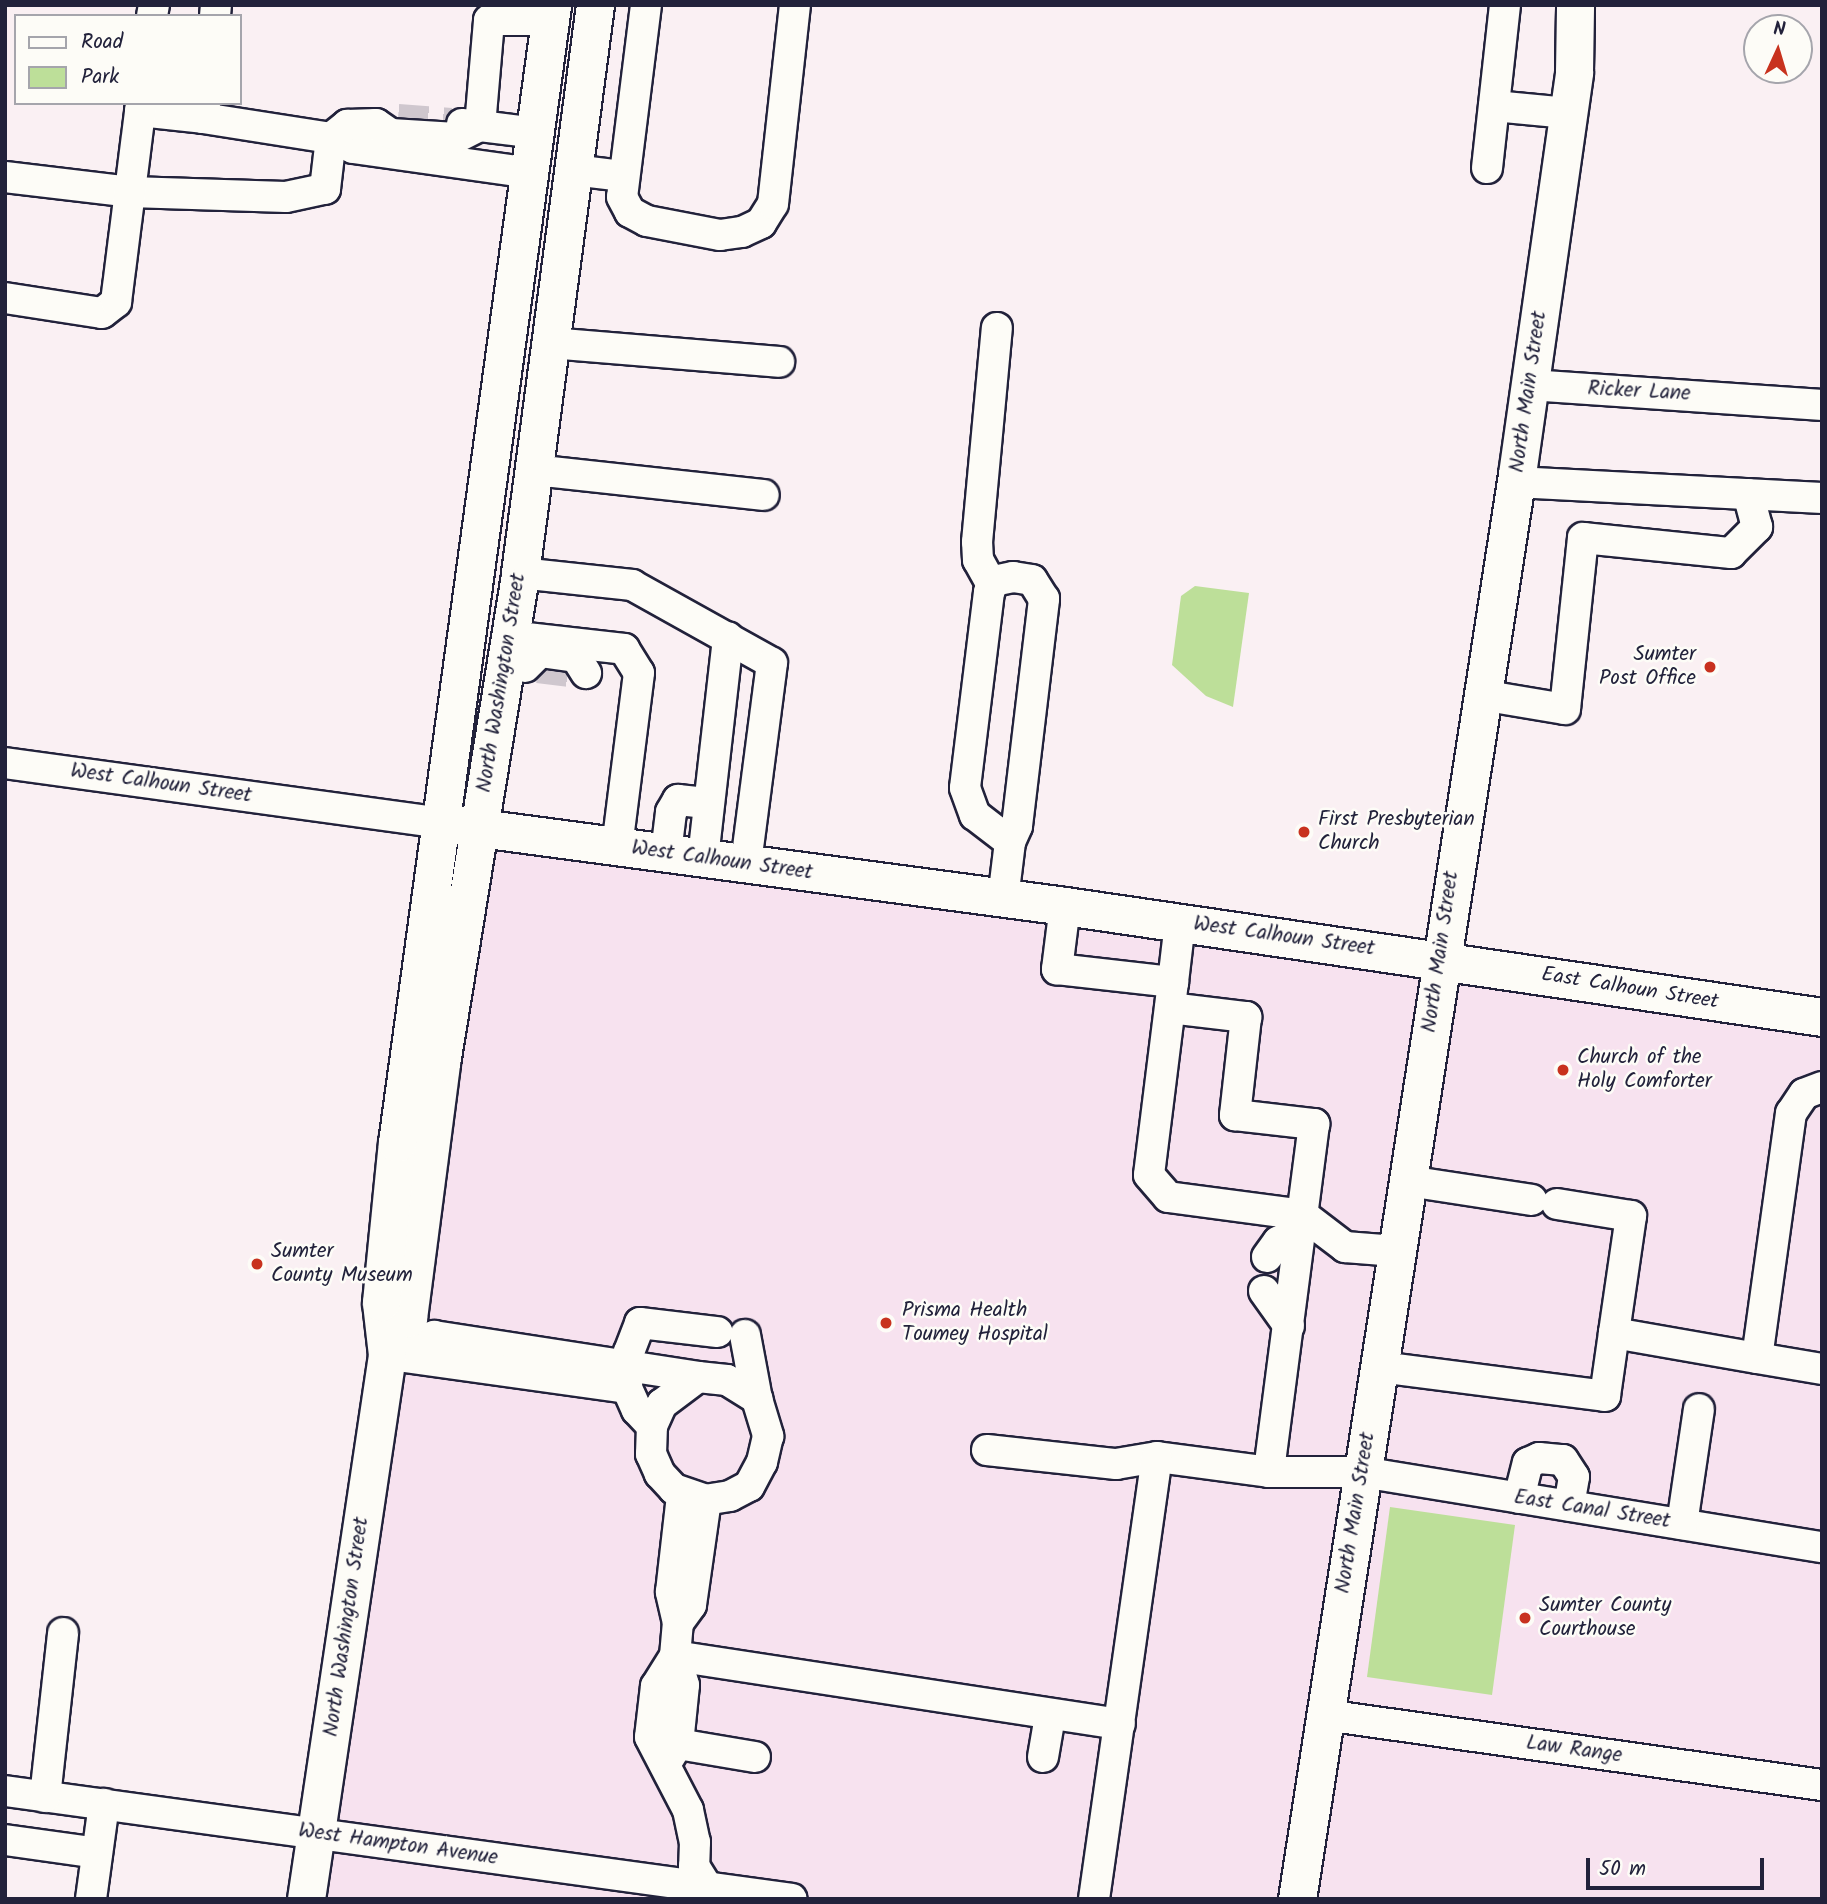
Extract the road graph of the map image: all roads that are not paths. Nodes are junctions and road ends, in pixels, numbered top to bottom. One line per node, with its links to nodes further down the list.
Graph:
1 (595, 5): 16 (main road, North Washington Street)
2 (646, 5): 18 (street)
3 (795, 5): 18 (street)
4 (1505, 5): 7 (street)
5 (1575, 5): 10 (main road, North Main Street)
6 (551, 13): 12 (street); 13 (main road, North Washington Street)
7 (1494, 106): 10 (street); 15 (street)
8 (141, 107): 9 (street); 20 (street)
9 (204, 110): 14 (street)
10 (1569, 113): 25 (main road, North Main Street)
11 (451, 123): 12 (street)
12 (480, 126): 13 (street); 14 (street)
13 (536, 133): 17 (main road, North Washington Street)
14 (331, 138): 17 (street); 20 (street)
15 (1487, 168)
16 (573, 170): 18 (street); 23 (main road, North Washington Street)
17 (530, 173): 40 (main road, North Washington Street)
18 (622, 176)
19 (5, 177): 20 (street)
20 (130, 192): 21 (street)
21 (5, 298)
22 (997, 328): 33 (street)
23 (550, 342): 24 (street); 27 (main road, North Washington Street)
24 (779, 362)
25 (1530, 385): 26 (street, Ricker Lane); 28 (main road, North Main Street)
26 (1822, 405)
27 (534, 470): 30 (street); 32 (main road, North Washington Street)
28 (1516, 482): 29 (street); 37 (main road, North Main Street)
29 (1748, 494): 31 (street); 37 (street)
30 (764, 495)
31 (1822, 498)
32 (520, 573): 34 (street); 35 (main road, North Washington Street)
33 (992, 585): 42 (street); 42 (street)
34 (728, 637): 39 (street); 46 (street)
35 (519, 659): 36 (street); 36 (street); 41 (main road, North Washington Street)
36 (634, 693): 43 (street)
37 (1480, 695): 50 (main road, North Main Street)
38 (5, 763): 40 (street, West Calhoun Street)
39 (709, 803): 44 (street); 45 (street)
40 (443, 822): 41 (main road, West Calhoun Street); 61 (main road, North Washington Street)
41 (480, 827): 43 (main road, West Calhoun Street); 61 (main road, North Washington Street)
42 (1010, 842): 47 (street)
43 (617, 846): 44 (main road, West Calhoun Street)
44 (666, 853): 45 (main road, West Calhoun Street)
45 (703, 858): 46 (main road, West Calhoun Street)
46 (746, 864): 47 (main road, West Calhoun Street)
47 (1003, 899): 48 (main road, West Calhoun Street)
48 (1065, 906): 49 (main road, West Calhoun Street); 51 (street)
49 (1180, 922): 50 (main road, West Calhoun Street); 51 (street)
50 (1439, 960): 52 (main road, East Calhoun Street); 54 (main road, North Main Street)
51 (1172, 995): 55 (street); 55 (street)
52 (1822, 1017)
53 (1822, 1087): 62 (street)
54 (1408, 1181): 56 (main road, North Main Street); 60 (street)
55 (1303, 1222): 56 (street); 57 (street); 59 (street)
56 (1396, 1251): 63 (main road, North Main Street)
57 (1267, 1257)
58 (1264, 1291): 59 (street)
59 (1289, 1326): 72 (street)
60 (1614, 1333): 62 (street); 63 (street)
61 (387, 1355): 65 (street); 91 (main road, North Washington Street)
62 (1757, 1358): 64 (street)
63 (1380, 1367): 73 (main road, North Main Street)
64 (1822, 1369)
65 (628, 1377): 66 (street); 67 (street); 69 (street)
66 (698, 1377): 67 (street); 69 (street)
67 (757, 1399): 74 (street)
68 (1699, 1409): 77 (street)
69 (652, 1426): 74 (street)
70 (987, 1450): 71 (street, East Canal Street)
71 (1157, 1457): 72 (street, East Canal Street); 83 (street)
72 (1269, 1472): 73 (street, East Canal Street)
73 (1362, 1472): 75 (street, East Canal Street); 81 (main road, North Main Street)
74 (694, 1497): 80 (street)
75 (1519, 1498): 76 (street, East Canal Street); 76 (street)
76 (1569, 1506): 77 (street, East Canal Street)
77 (1682, 1524): 78 (street, East Canal Street)
78 (1822, 1547)
79 (63, 1633): 89 (street)
80 (675, 1656): 82 (street); 84 (street)
81 (1325, 1715): 87 (street, Law Range); 99 (main road, North Main Street)
82 (1050, 1716): 83 (street); 86 (street)
83 (1121, 1724): 98 (street)
84 (672, 1754): 85 (street); 94 (street)
85 (755, 1757)
86 (1043, 1758)
87 (1822, 1785)
88 (5, 1791): 89 (street, West Hampton Avenue)
89 (45, 1797): 90 (street, West Hampton Avenue)
90 (104, 1804): 91 (street, West Hampton Avenue); 93 (street)
91 (316, 1833): 94 (street, West Hampton Avenue); 96 (main road, North Washington Street)
92 (5, 1840): 93 (street)
93 (97, 1853): 95 (street)
94 (707, 1893): 97 (street, West Hampton Avenue)
95 (91, 1899)
96 (306, 1899)
97 (792, 1899)
98 (1094, 1899)
99 (1297, 1899)

